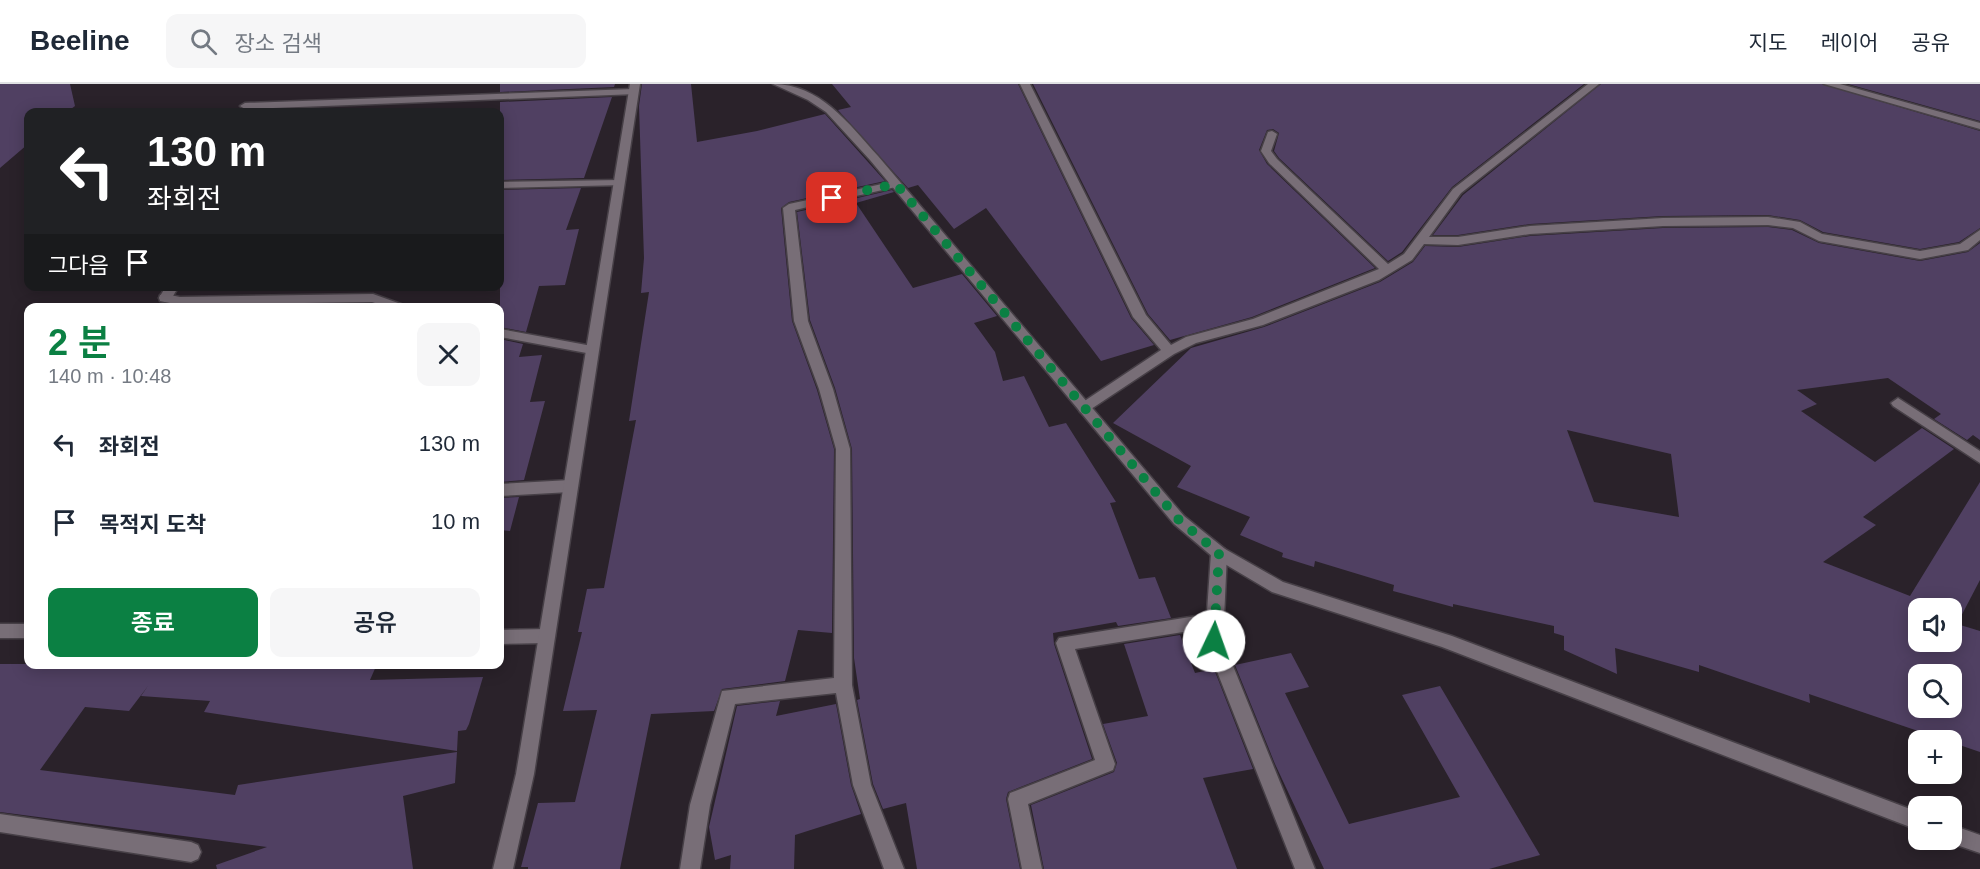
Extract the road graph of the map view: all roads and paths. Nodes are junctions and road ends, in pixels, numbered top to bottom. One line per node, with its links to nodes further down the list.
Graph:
1 (1025, 84): 19 (street)
2 (1594, 84): 13 (street)
3 (1829, 84): 7 (street)
4 (785, 85): 10 (street)
5 (634, 88): 6 (street); 9 (street)
6 (245, 106)
7 (1980, 126)
8 (1272, 134): 14 (street)
9 (620, 183): 11 (street); 18 (street)
10 (896, 184): 21 (street); 31 (street)
11 (504, 185)
12 (1980, 234): 13 (street)
13 (1420, 240): 14 (street)
14 (1387, 270): 19 (street)
15 (170, 291): 16 (street)
16 (390, 303)
17 (504, 334): 18 (street)
18 (592, 350): 23 (street)
19 (1170, 351): 21 (street)
20 (1898, 403): 22 (street)
21 (1085, 408): 25 (street)
22 (1980, 458)
23 (570, 486): 24 (street); 29 (street)
24 (504, 490)
25 (1219, 553): 26 (street); 32 (street)
26 (1215, 620): 40 (street); 41 (street)
27 (0, 631): 28 (street)
28 (24, 631)
29 (547, 636): 30 (street); 37 (street)
30 (504, 637)
31 (843, 685): 38 (street); 39 (street)
32 (1908, 817)
33 (0, 823): 36 (street)
34 (1962, 838): 35 (street)
35 (1980, 844)
36 (191, 852)
37 (503, 869)
38 (690, 869)
39 (894, 869)
40 (1032, 869)
41 (1305, 869)

